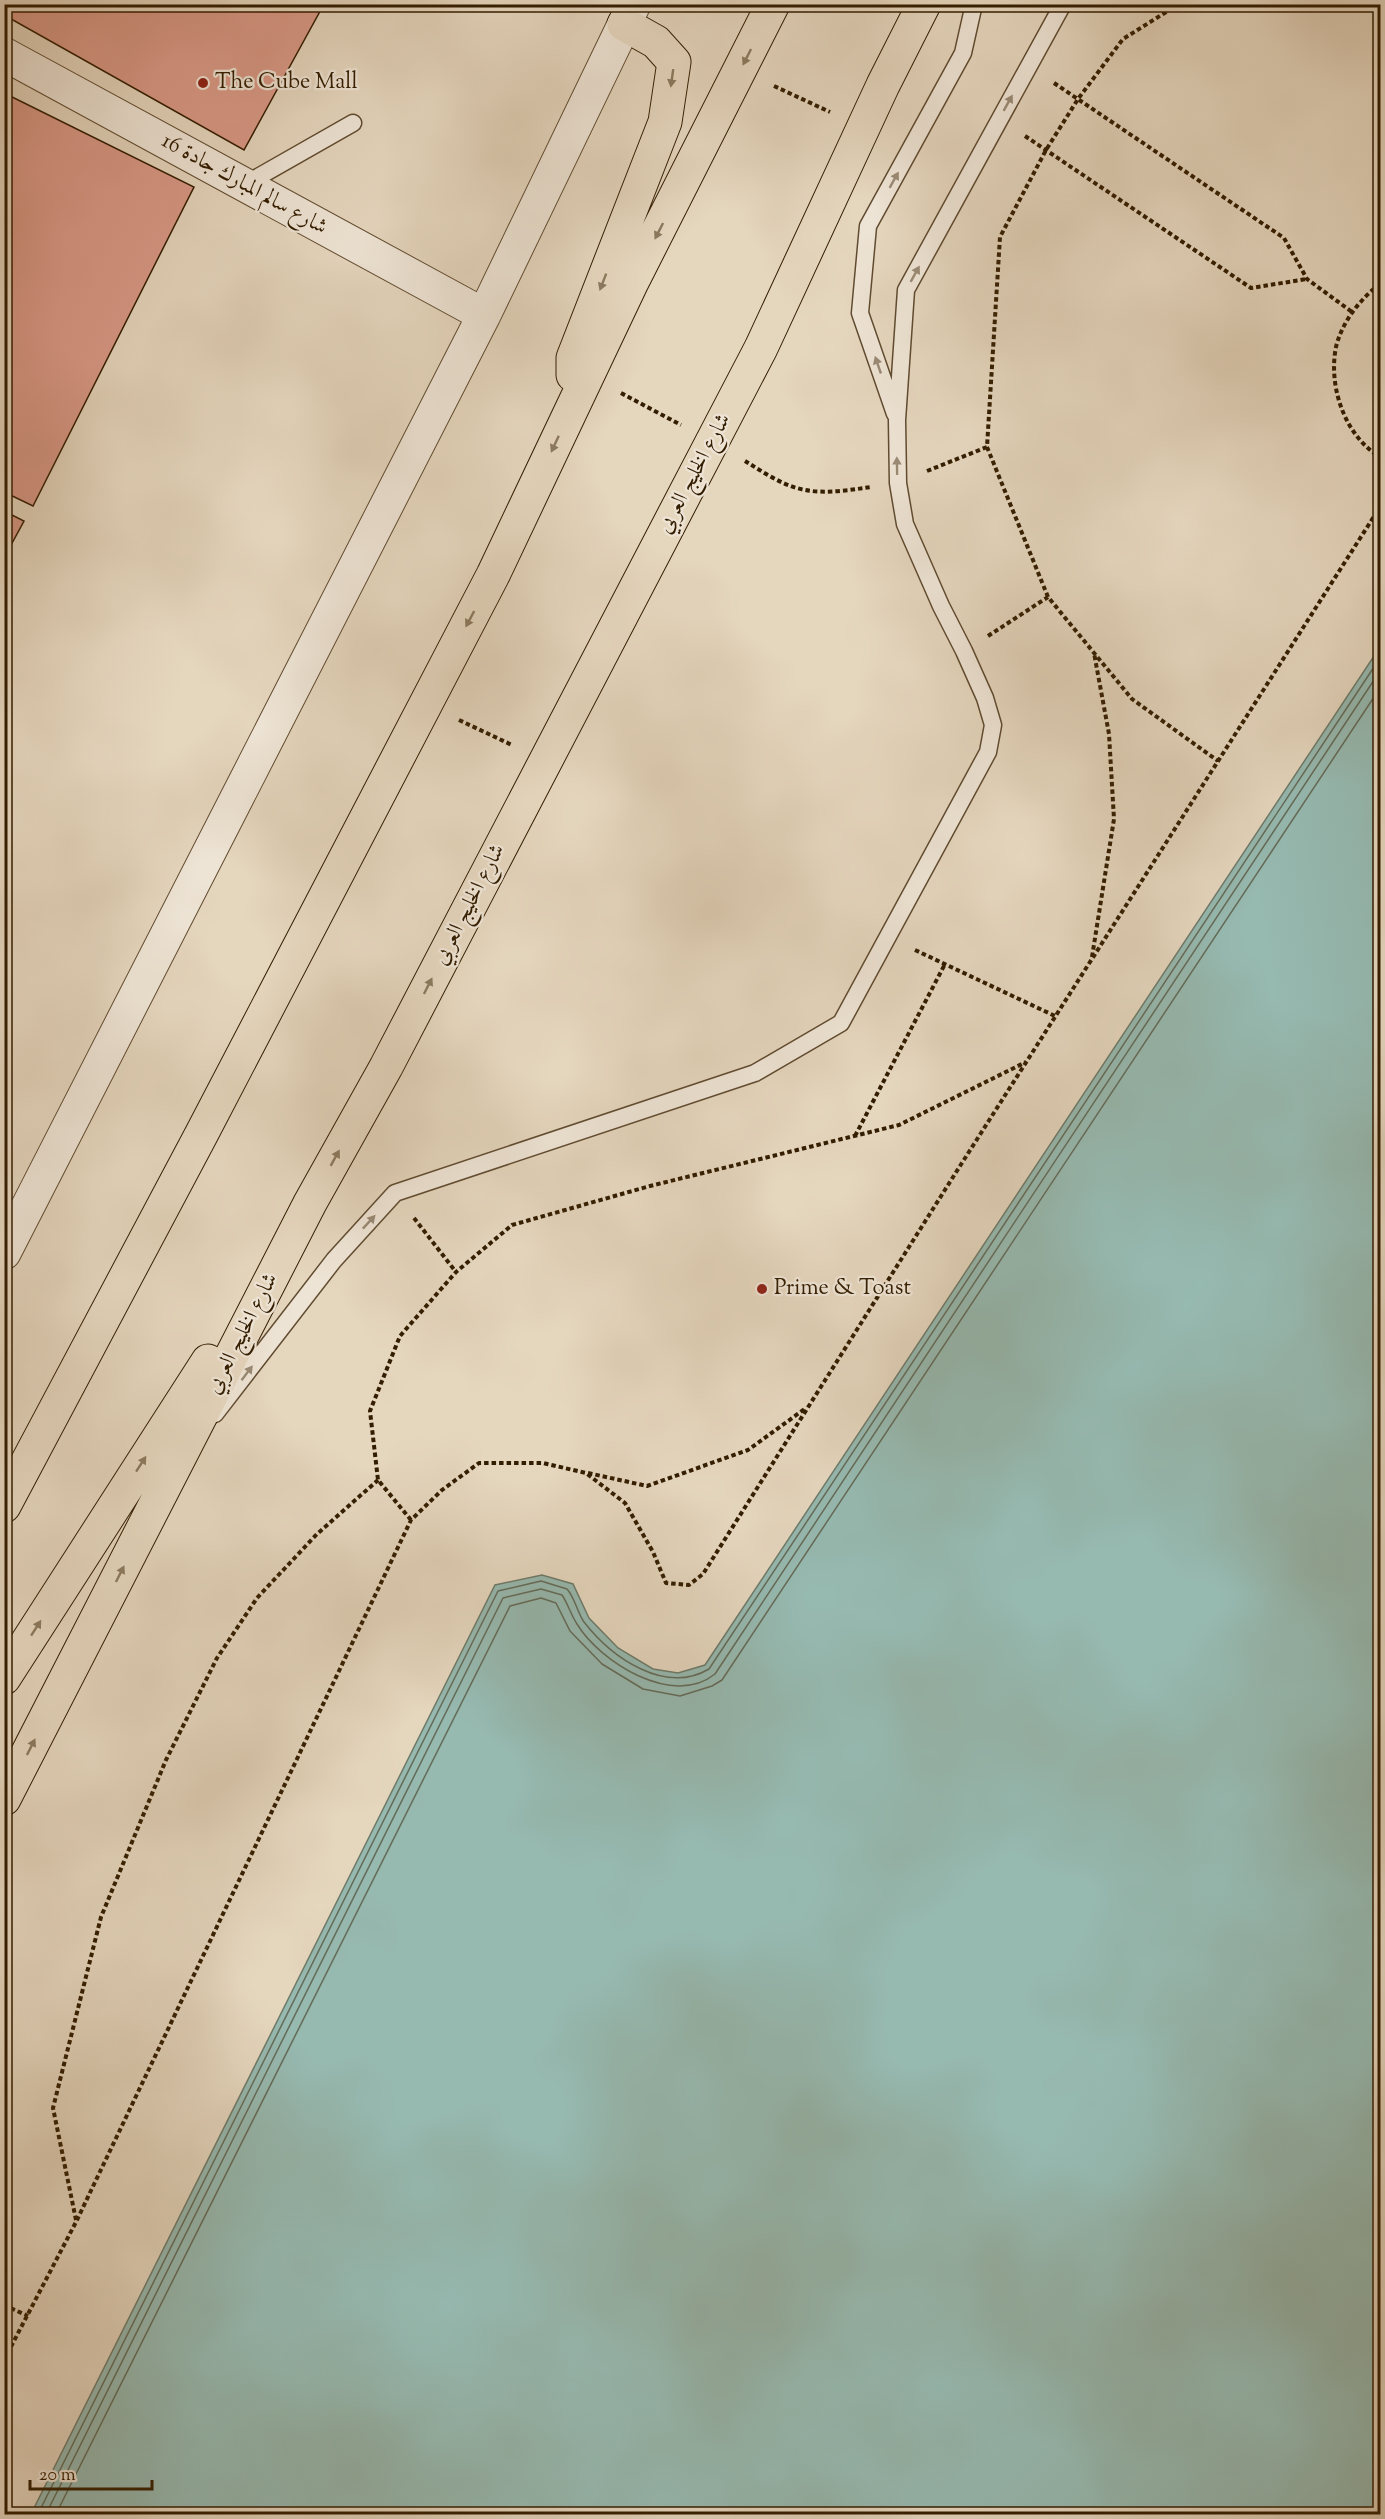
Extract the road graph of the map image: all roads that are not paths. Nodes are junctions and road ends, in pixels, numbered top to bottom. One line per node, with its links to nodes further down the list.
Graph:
1 (773, 4): 10 (main road, one-way to 10)
2 (924, 4): 12 (main road, شارع الخليج العربي, one-way to 2)
3 (974, 4): 11 (lane, one-way to 3)
4 (1063, 4): 11 (lane, one-way to 4)
5 (629, 14): 9 (street); 10 (main road, one-way to 10)
6 (4, 54): 8 (street, شارع سالم المبارك جادة 16)
7 (353, 123): 8 (lane)
8 (244, 185): 9 (street, شارع سالم المبارك جادة 16)
9 (484, 315): 13 (street)
10 (572, 409): 15 (main road, one-way to 15)
11 (897, 420): 14 (lane, one-way to 11)
12 (310, 1203): 14 (main road, شارع الخليج العربي); 16 (main road, one-way to 12)
13 (4, 1253)
14 (173, 1470): 17 (main road, شارع الخليج العربي, one-way to 14)
15 (4, 1506)
16 (4, 1677)
17 (4, 1799)

